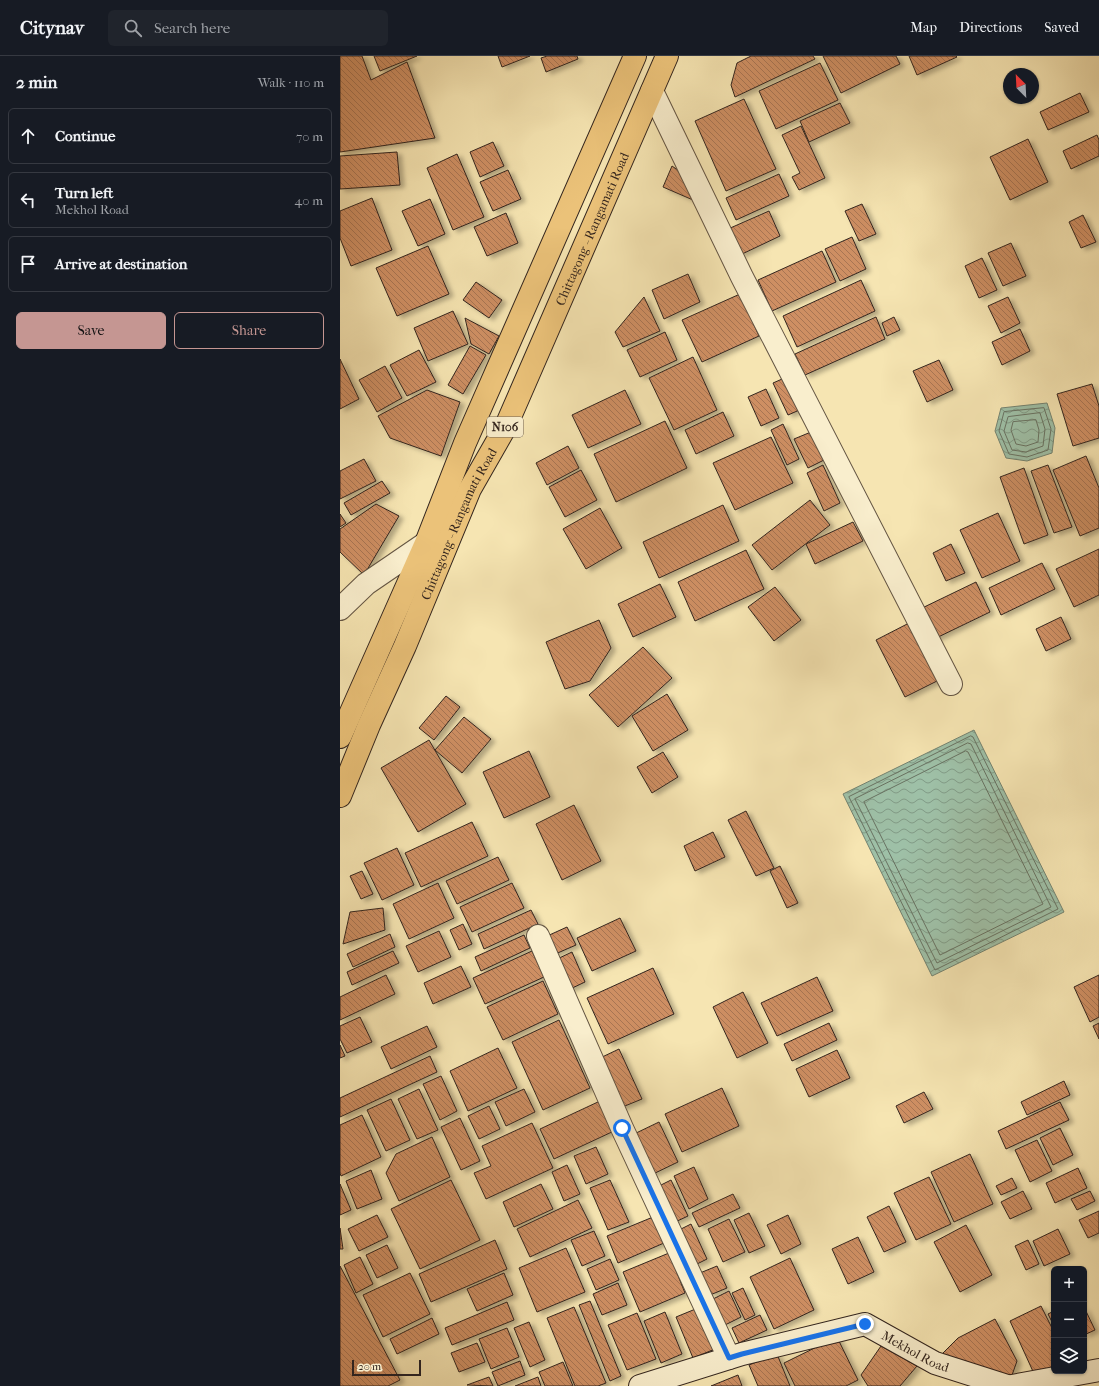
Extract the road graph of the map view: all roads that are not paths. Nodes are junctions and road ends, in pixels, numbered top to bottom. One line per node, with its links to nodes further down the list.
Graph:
1 (635, 56): 4 (highway, Chittagong - Rangamati Road / N106)
2 (667, 56): 3 (highway, Chittagong - Rangamati Road / N106)
3 (652, 91): 6 (street); 8 (highway, Chittagong - Rangamati Road / N106)
4 (426, 543): 5 (street); 7 (highway, N106)
5 (340, 609)
6 (951, 684)
7 (340, 737)
8 (340, 796)
9 (538, 936): 10 (street)
10 (729, 1358): 12 (street, Mekhol Road); 13 (street, Mekhol Road)
11 (1099, 1370): 14 (street)
12 (640, 1386)
13 (1007, 1386)
14 (1012, 1386)

